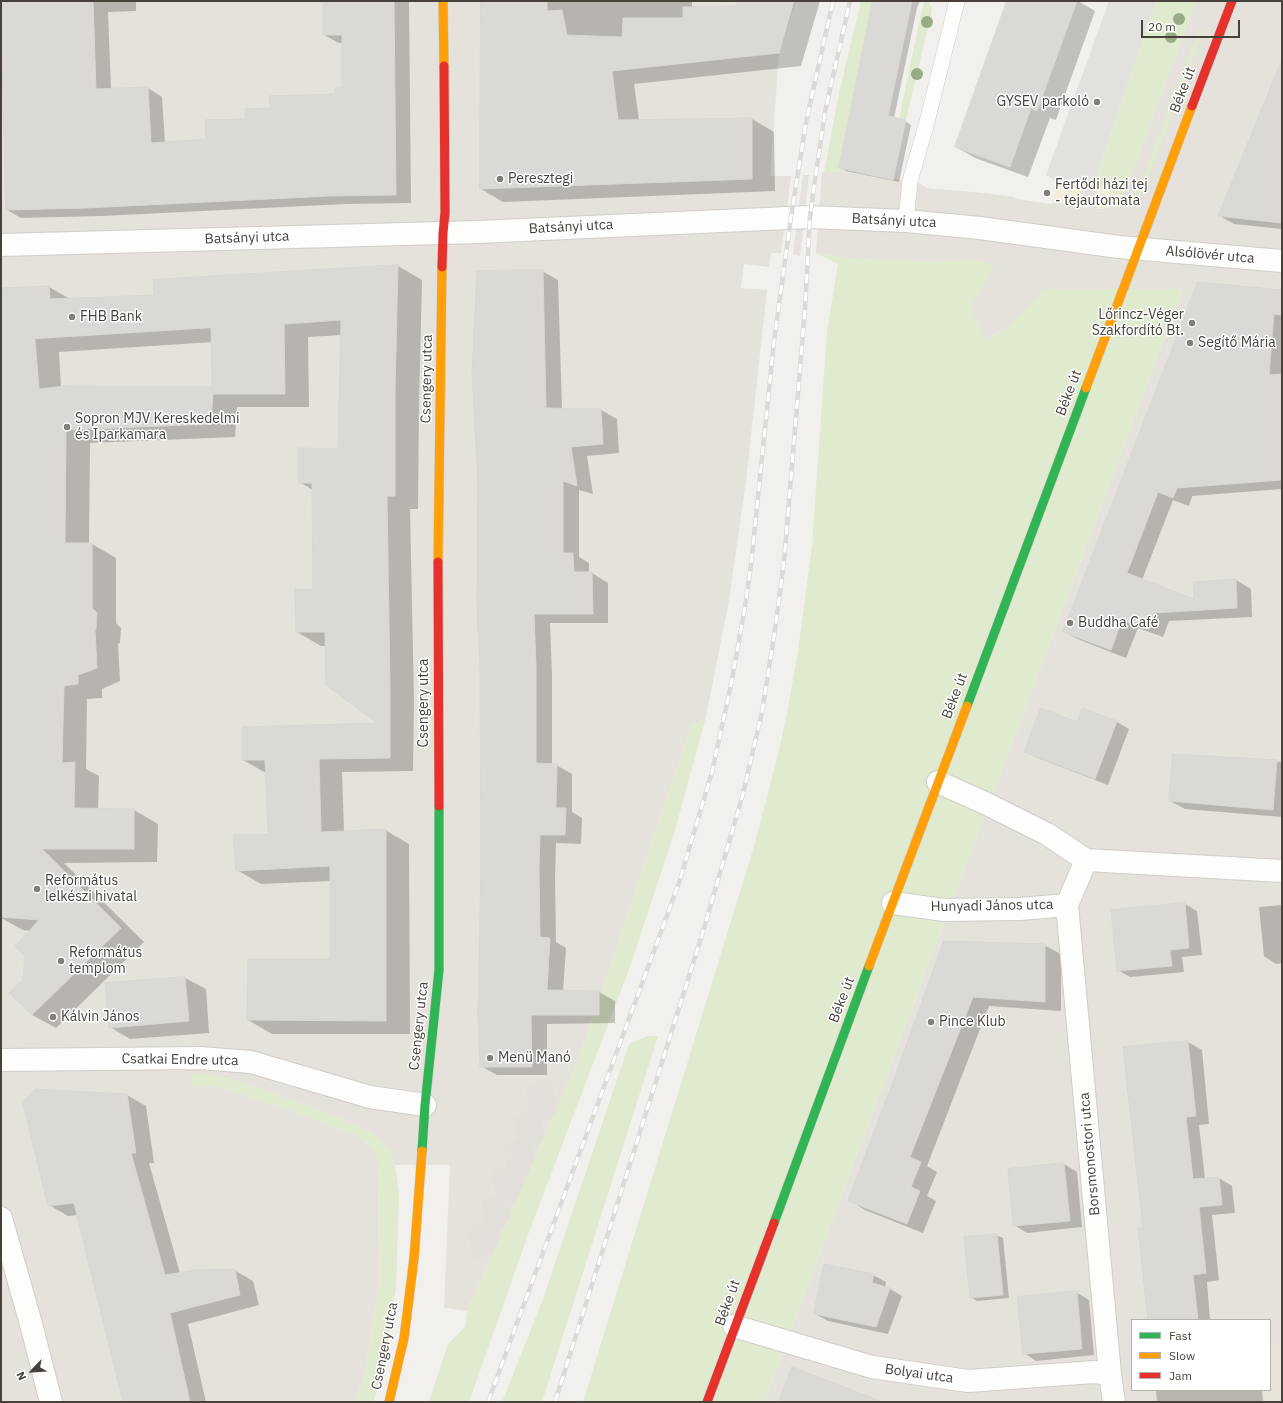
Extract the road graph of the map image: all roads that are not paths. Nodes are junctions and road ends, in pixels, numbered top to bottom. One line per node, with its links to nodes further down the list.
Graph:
1 (443, 1): 5 (street, Csengery utca)
2 (957, 1): 4 (lane)
3 (1232, 1): 7 (street, Béke út)
4 (906, 221): 5 (street, Batsányi utca); 7 (street, Batsányi utca)
5 (443, 233): 6 (street, Batsányi utca); 15 (street, Csengery utca)
6 (1, 245)
7 (1138, 249): 8 (street, Alsólövér utca); 9 (street, Béke út)
8 (1282, 261)
9 (938, 782): 10 (street); 12 (street, Béke út)
10 (1086, 860): 11 (street); 13 (street, Hunyadi János utca)
11 (1282, 871)
12 (893, 903): 13 (street, Hunyadi János utca); 17 (street, Béke út)
13 (1067, 905): 18 (street, Borsmonostori utca)
14 (1, 1060): 15 (street, Csatkai Endre utca)
15 (425, 1105): 20 (street, Csengery utca)
16 (1, 1218): 19 (street)
17 (734, 1326): 18 (street, Bolyai utca); 21 (street, Béke út)
18 (1110, 1374): 22 (street, Borsmonostori utca)
19 (51, 1402)
20 (388, 1402)
21 (707, 1402)
22 (1114, 1402)

